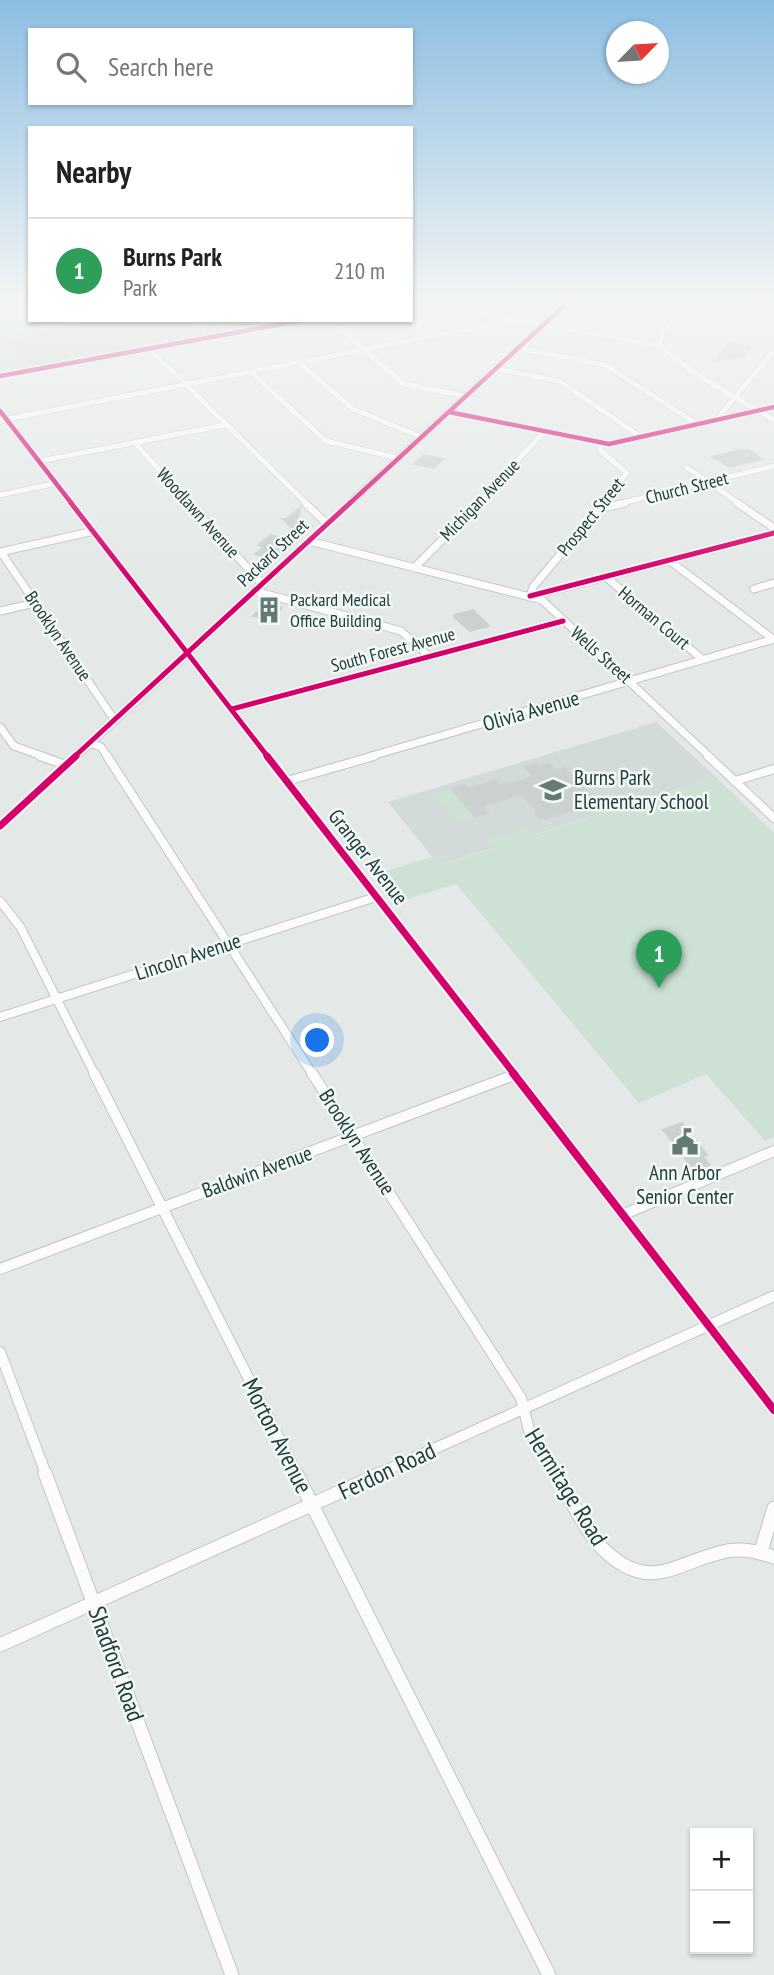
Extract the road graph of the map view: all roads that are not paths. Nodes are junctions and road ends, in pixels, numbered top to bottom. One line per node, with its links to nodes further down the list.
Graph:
1 (134, 394): 16 (street)
2 (196, 394): 20 (street)
3 (275, 394): 26 (street)
4 (335, 394): 22 (street)
5 (455, 394): 10 (street)
6 (578, 394): 23 (street)
7 (649, 394): 19 (street)
8 (730, 394): 11 (street)
9 (739, 394): 11 (street)
10 (464, 396): 15 (main road, Packard Street)
11 (736, 398): 13 (street); 17 (street)
12 (774, 407): 13 (street)
13 (758, 410): 17 (street); 18 (street)
14 (0, 411): 16 (street, Granger Avenue)
15 (449, 412): 21 (street); 22 (main road, Packard Street)
16 (3, 420): 27 (street, Granger Avenue)
17 (716, 420): 19 (street)
18 (774, 420)
19 (696, 424): 23 (street)
20 (225, 425): 24 (street); 36 (street)
21 (544, 432): 25 (street); 43 (street, Michigan Avenue)
22 (421, 437): 26 (main road, Packard Street)
23 (641, 437): 25 (street)
24 (134, 442): 27 (street); 46 (street, Woodlawn Avenue)
25 (603, 443): 35 (street, Prospect Street)
26 (398, 458): 36 (main road, Packard Street)
27 (40, 461): 32 (street, Granger Avenue)
28 (774, 466): 30 (street, Church Street)
29 (686, 467): 33 (street)
30 (765, 468): 31 (street); 33 (street, Church Street)
31 (774, 474)
32 (57, 483): 34 (street); 38 (street, Granger Avenue)
33 (709, 483): 35 (street, Church Street); 37 (street)
34 (0, 495)
35 (599, 509): 48 (street, Prospect Street)
36 (327, 524): 40 (main road, Packard Street)
37 (774, 528)
38 (94, 531): 41 (street); 53 (street, Granger Avenue)
39 (774, 533): 42 (street)
40 (309, 541): 43 (street, Wells Street); 46 (main road, Packard Street)
41 (1, 552): 49 (street, Brooklyn Avenue)
42 (670, 561): 44 (street); 52 (street)
43 (414, 568): 48 (street, Wells Street)
44 (606, 577): 48 (street); 55 (street, Horman Court)
45 (774, 583): 47 (street)
46 (259, 588): 53 (main road, Packard Street); 54 (street)
47 (754, 589)
48 (530, 596): 51 (street, Wells Street)
49 (35, 603): 50 (street); 58 (street, Brooklyn Avenue)
50 (0, 611)
51 (563, 621): 54 (street, South Forest Avenue); 56 (street, Wells Street)
52 (773, 639): 55 (street, Olivia Avenue)
53 (187, 654): 57 (street, Granger Avenue); 58 (main road, Packard Street)
54 (429, 656): 57 (street, South Forest Avenue)
55 (702, 659): 56 (street, Olivia Avenue)
56 (630, 681): 64 (street, Olivia Avenue); 65 (street, Wells Street)
57 (232, 709): 64 (street, Granger Avenue)
58 (115, 721): 61 (main road, Packard Street)
59 (0, 727): 60 (street)
60 (4, 743): 62 (street)
61 (90, 743): 62 (main road, Packard Street); 70 (street, Brooklyn Avenue)
62 (66, 765): 67 (main road, Packard Street)
63 (774, 769): 65 (street)
64 (287, 781): 68 (street, Granger Avenue)
65 (735, 781): 66 (street, Wells Street)
66 (774, 818)
67 (0, 826)
68 (376, 897): 70 (street, Lincoln Avenue); 73 (street, Granger Avenue)
69 (0, 901): 71 (street, Morton Avenue)
70 (228, 944): 71 (street, Lincoln Avenue); 74 (street, Brooklyn Avenue)
71 (56, 999): 72 (street, Lincoln Avenue); 76 (street, Morton Avenue)
72 (0, 1017)
73 (514, 1075): 74 (street, Baldwin Avenue); 77 (street, Granger Avenue)
74 (353, 1136): 76 (street, Baldwin Avenue); 82 (street, Brooklyn Avenue)
75 (774, 1151): 77 (street)
76 (161, 1207): 78 (street, Baldwin Avenue); 84 (street, Morton Avenue)
77 (622, 1214): 80 (street, Granger Avenue)
78 (0, 1269)
79 (774, 1296): 80 (street, Ferdon Road)
80 (708, 1325): 82 (street, Ferdon Road); 83 (street, Granger Avenue)
81 (0, 1352): 88 (street, Shadford Road)
82 (523, 1409): 84 (street, Ferdon Road); 86 (street, Hermitage Road)
83 (774, 1410)
84 (313, 1505): 88 (street, Ferdon Road); 91 (street, Morton Avenue)
85 (774, 1508): 86 (street)
86 (761, 1551): 87 (street, Hermitage Road)
87 (774, 1557)
88 (93, 1603): 89 (street, Ferdon Road); 90 (street, Shadford Road)
89 (0, 1645)
90 (232, 1975)
91 (550, 1975)

